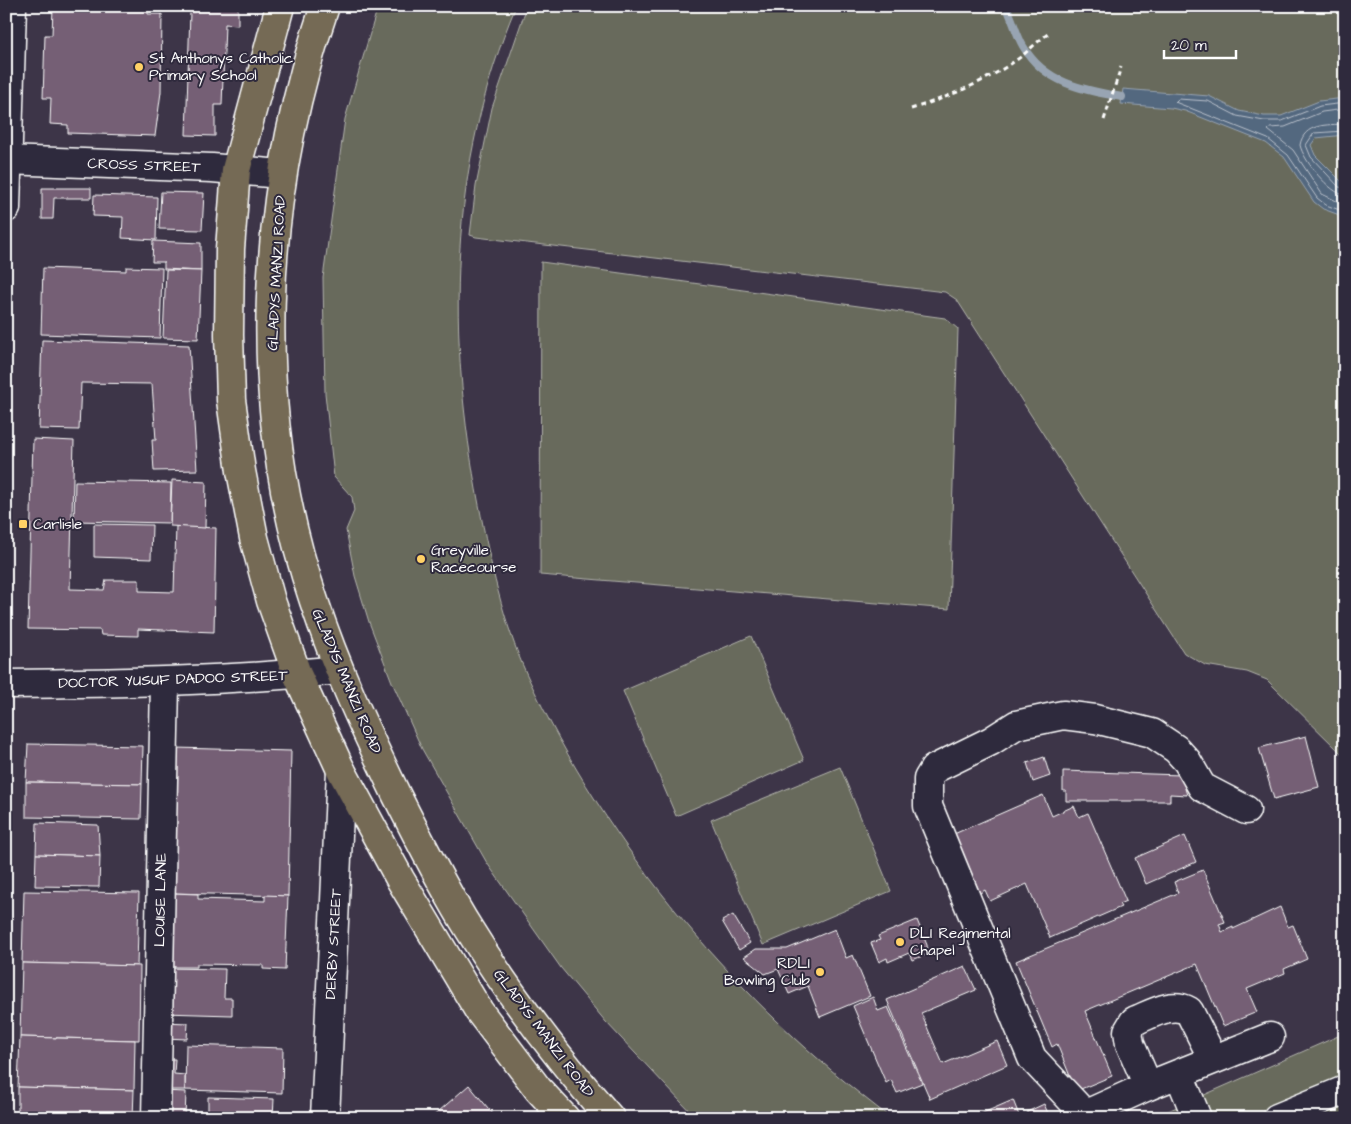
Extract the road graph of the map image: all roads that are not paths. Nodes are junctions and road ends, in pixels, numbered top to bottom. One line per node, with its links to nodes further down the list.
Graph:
1 (12, 6): 4 (street)
2 (280, 6): 5 (main road)
3 (325, 6): 6 (main road, GLADYS MANZI ROAD)
4 (7, 160): 5 (street, CROSS STREET); 7 (street)
5 (236, 170): 6 (street, CROSS STREET); 9 (main road)
6 (282, 174): 8 (main road, GLADYS MANZI ROAD)
7 (6, 208)
8 (339, 670): 9 (street, DOCTOR YUSUF DADOO STREET); 23 (main road, GLADYS MANZI ROAD)
9 (297, 674): 10 (street, DOCTOR YUSUF DADOO STREET); 12 (main road)
10 (164, 683): 11 (street, DOCTOR YUSUF DADOO STREET); 20 (street, LOUISE LANE)
11 (6, 684)
12 (341, 770): 21 (street, DERBY STREET); 22 (main road)
13 (1246, 810): 19 (street)
14 (1270, 1037): 15 (street)
15 (1213, 1059): 16 (street); 17 (street)
16 (1179, 1074): 17 (street); 24 (street)
17 (1148, 1086): 19 (street)
18 (1345, 1090): 25 (street)
19 (1085, 1116)
20 (156, 1118)
21 (325, 1118)
22 (565, 1118)
23 (610, 1118)
24 (1197, 1118)
25 (1277, 1118)

